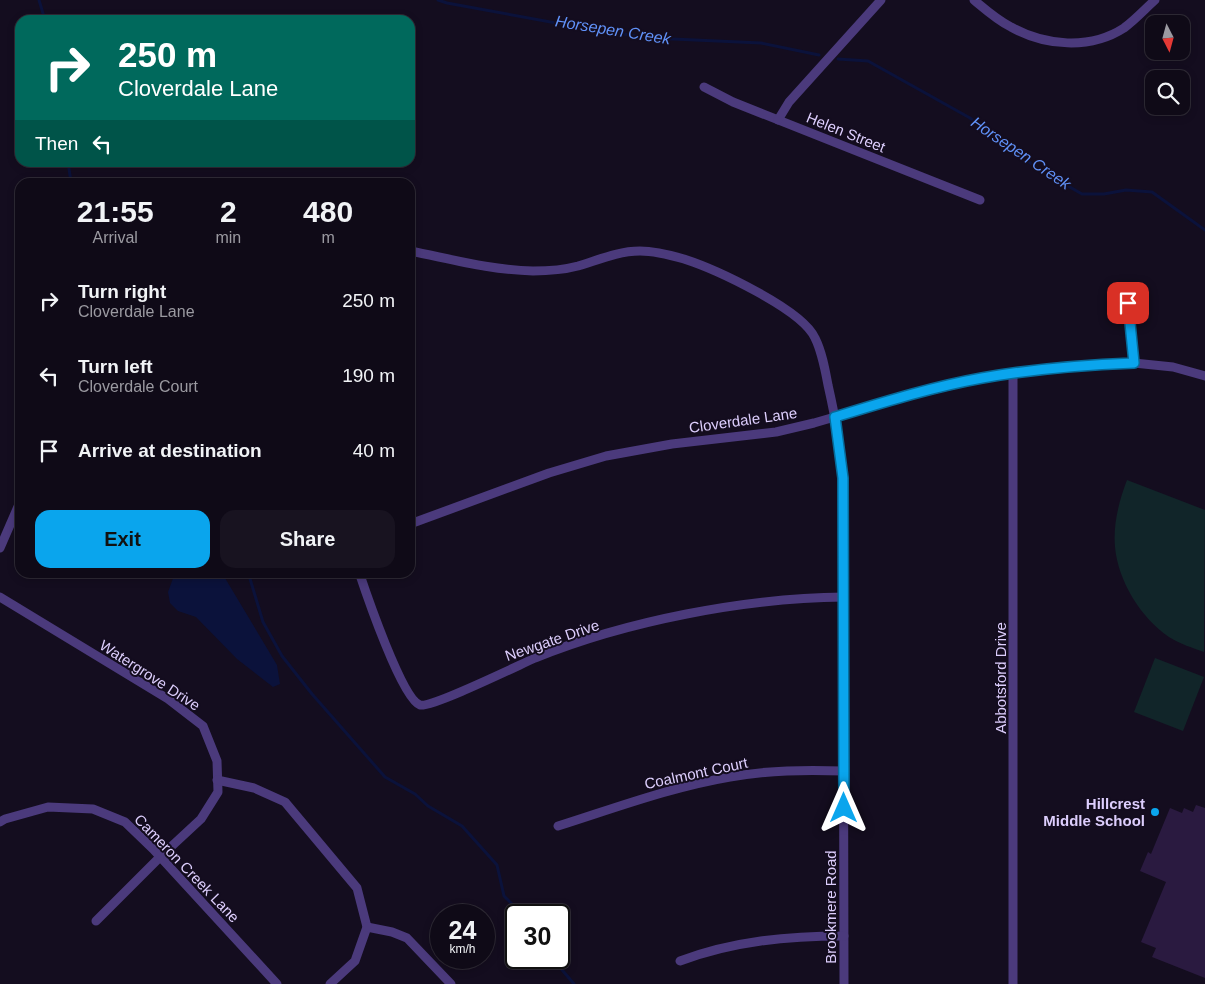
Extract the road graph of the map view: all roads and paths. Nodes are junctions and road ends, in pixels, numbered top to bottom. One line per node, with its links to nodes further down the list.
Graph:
1 (881, 0): 5 (street)
2 (974, 0): 3 (street)
3 (1155, 0)
4 (704, 87): 5 (street, Helen Street)
5 (778, 120): 6 (street, Helen Street)
6 (980, 200)
7 (415, 252): 12 (street, Brookmere Road)
8 (1128, 289): 9 (street)
9 (1134, 363): 10 (street, Cloverdale Lane); 11 (street, Cloverdale Lane)
10 (1013, 373): 12 (street, Cloverdale Lane); 32 (street, Abbotsford Drive)
11 (1205, 376)
12 (835, 417): 14 (street, Cloverdale Lane); 17 (street, Brookmere Road)
13 (15, 514): 15 (street)
14 (415, 522)
15 (0, 548)
16 (361, 578): 17 (street, Newgate Drive)
17 (844, 597): 19 (street, Brookmere Road)
18 (0, 598): 20 (street, Watergrove Drive)
19 (844, 771): 22 (street, Coalmont Court); 26 (street, Brookmere Road)
20 (218, 780): 23 (street, Watergrove Drive); 25 (street)
21 (0, 822): 23 (street, Cameron Creek Lane)
22 (558, 826)
23 (160, 857): 24 (street, Watergrove Drive); 28 (street, Cameron Creek Lane)
24 (96, 921)
25 (367, 927): 29 (street); 30 (street)
26 (844, 936): 27 (street); 31 (street, Brookmere Road)
27 (680, 961)
28 (277, 984)
29 (330, 984)
30 (451, 984)
31 (844, 984)
32 (1013, 984)

